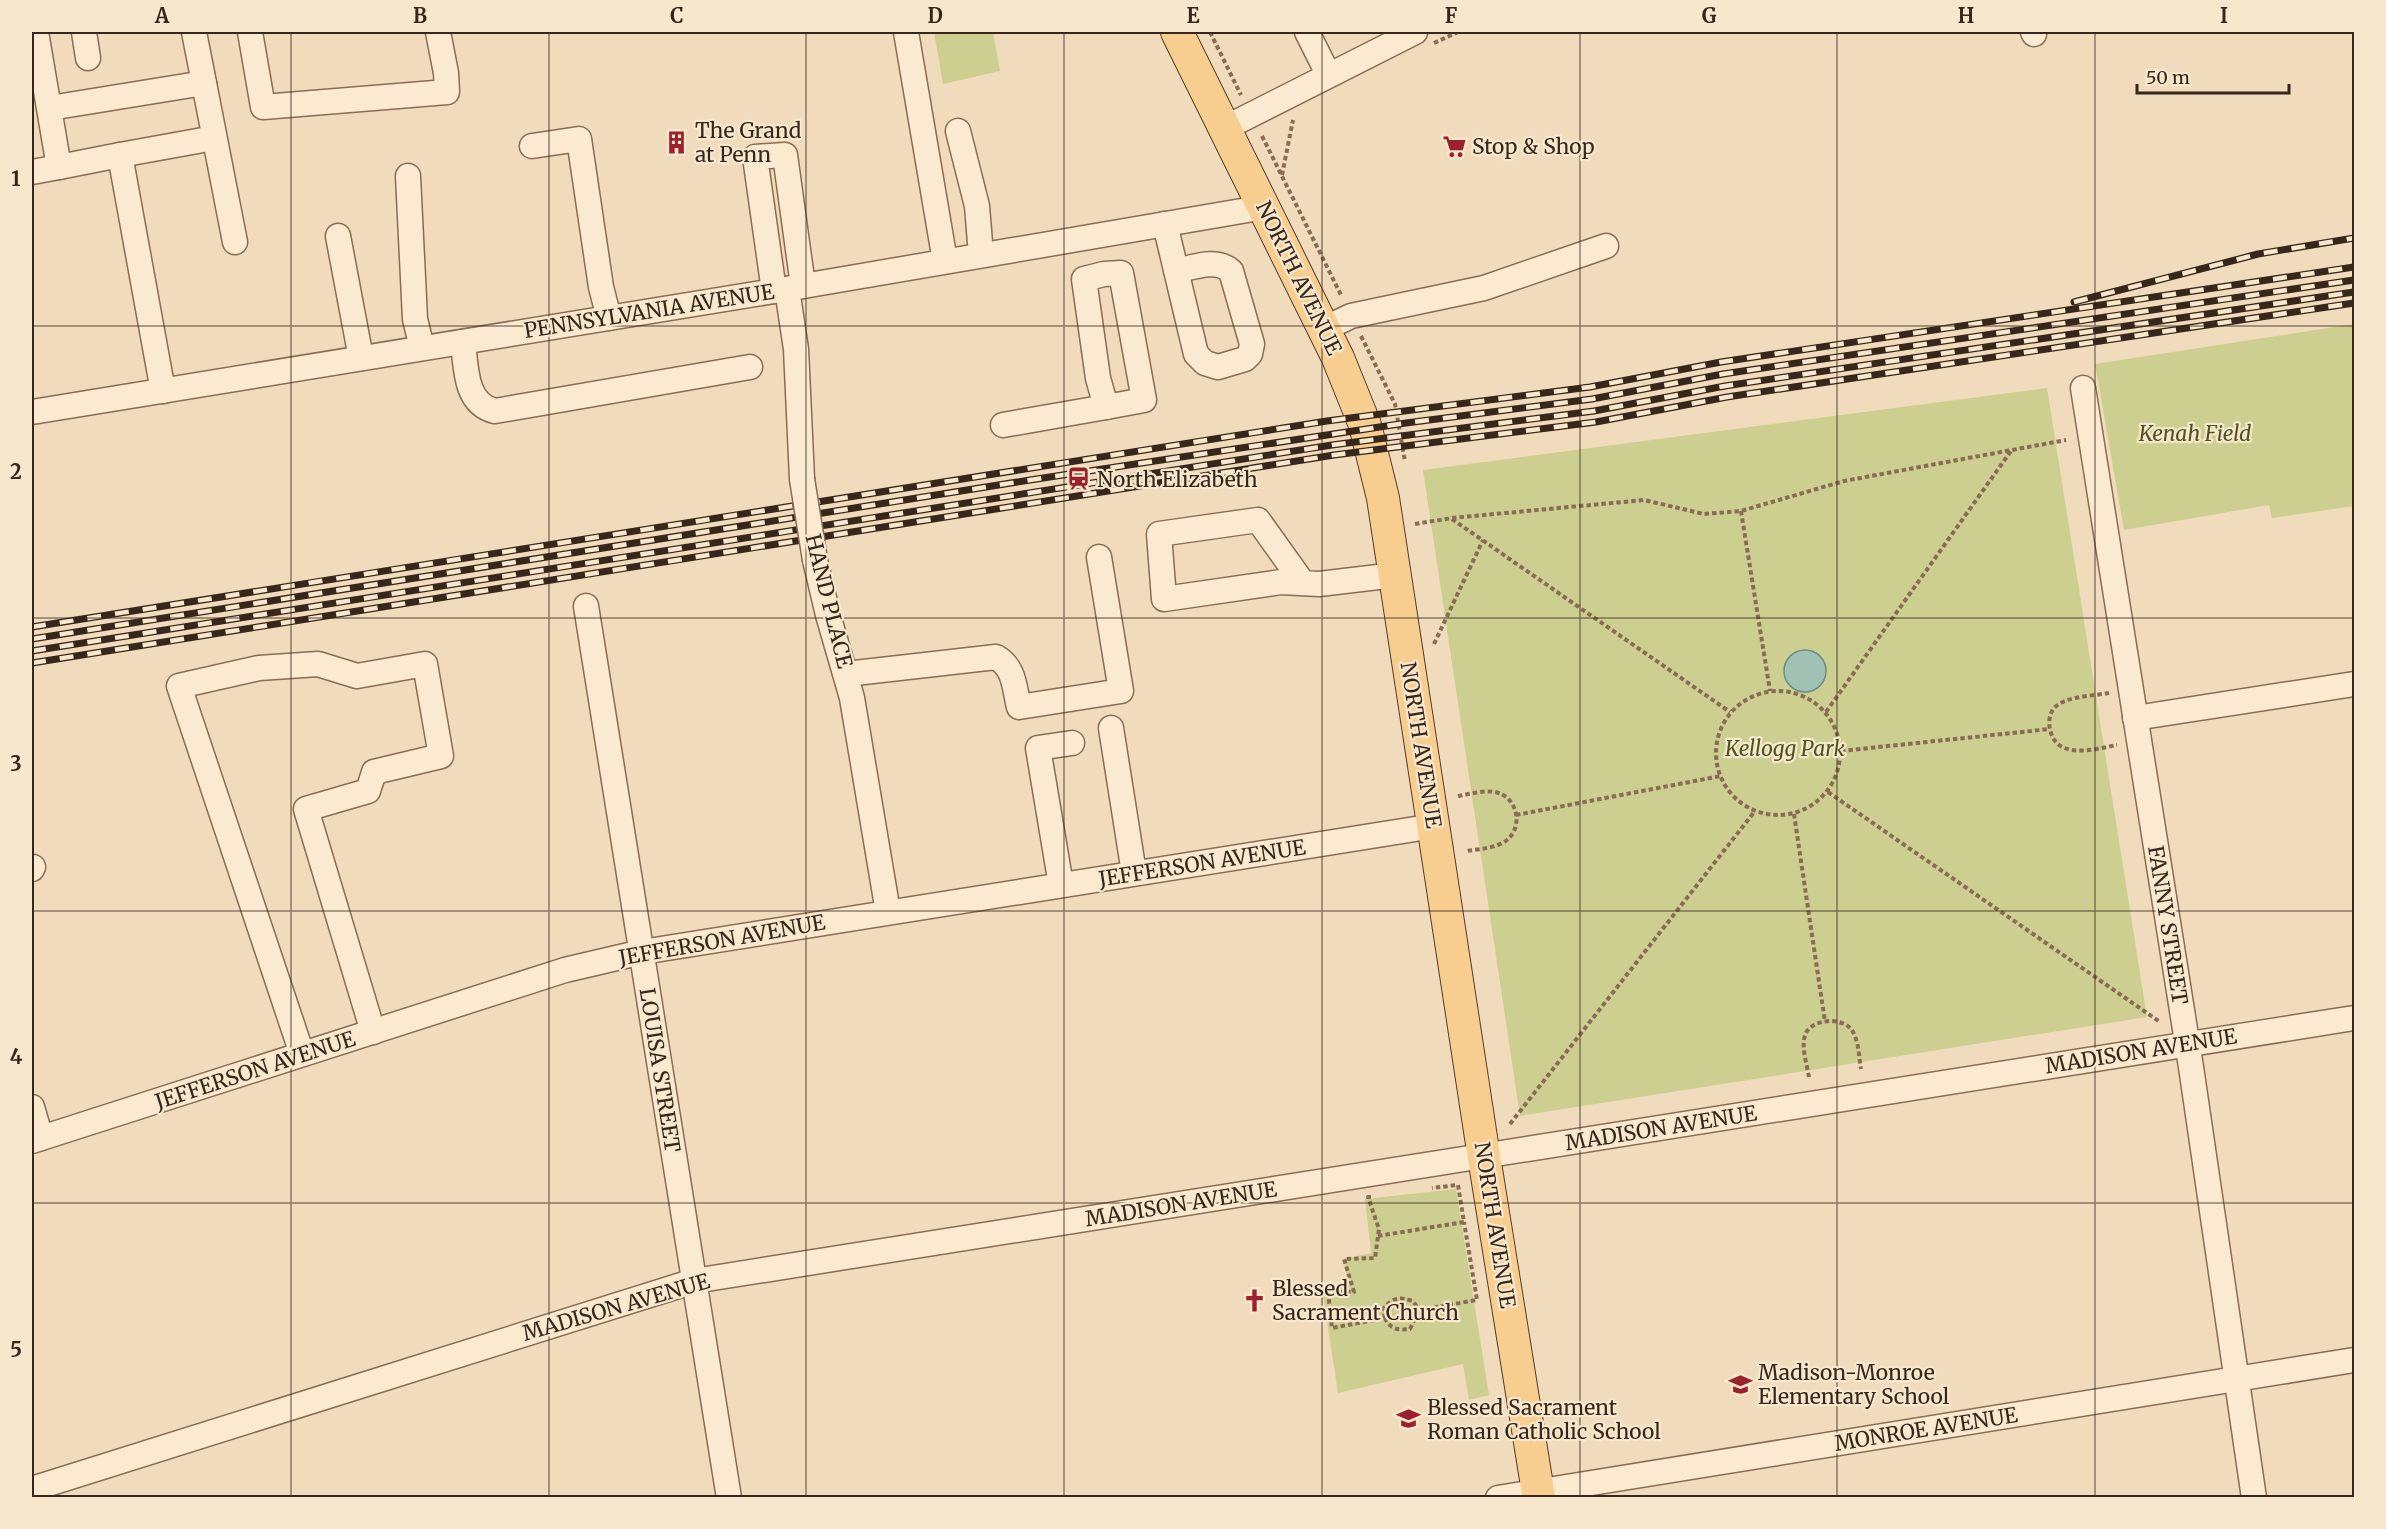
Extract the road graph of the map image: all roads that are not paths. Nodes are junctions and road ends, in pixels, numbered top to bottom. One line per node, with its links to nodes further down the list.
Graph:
1 (36, 32): 13 (street)
2 (84, 32): 10 (street)
3 (194, 32): 12 (street)
4 (250, 32): 5 (street)
5 (438, 32)
6 (906, 32): 29 (street)
7 (1177, 32): 14 (main road, NORTH AVENUE)
8 (1307, 32): 11 (street)
9 (1414, 32): 11 (street)
10 (88, 58)
11 (1328, 74): 14 (street)
12 (204, 84): 13 (street); 16 (street)
13 (50, 108): 19 (street)
14 (1225, 128): 22 (main road, NORTH AVENUE)
15 (958, 132): 28 (street)
16 (214, 138): 18 (street); 26 (street)
17 (532, 146): 33 (street)
18 (120, 155): 19 (street); 40 (street)
19 (59, 167): 20 (street)
20 (32, 172)
21 (408, 176): 36 (street)
22 (1265, 207): 23 (street, PENNSYLVANIA AVENUE); 34 (main road, NORTH AVENUE)
23 (1165, 224): 24 (street, PENNSYLVANIA AVENUE); 30 (street)
24 (1098, 235): 28 (street, PENNSYLVANIA AVENUE); 31 (street)
25 (338, 236): 37 (street)
26 (235, 242)
27 (1606, 246): 34 (street)
28 (981, 255): 29 (street, PENNSYLVANIA AVENUE)
29 (945, 261): 32 (street, PENNSYLVANIA AVENUE)
30 (1176, 271)
31 (1104, 274): 41 (street); 41 (street)
32 (788, 288): 33 (street, PENNSYLVANIA AVENUE); 48 (street, HAND PLACE, bridge)
33 (609, 318): 35 (street, PENNSYLVANIA AVENUE)
34 (1324, 329): 45 (main road, NORTH AVENUE)
35 (463, 342): 36 (street, PENNSYLVANIA AVENUE); 38 (street)
36 (422, 348): 37 (street, PENNSYLVANIA AVENUE)
37 (361, 358): 40 (street, PENNSYLVANIA AVENUE)
38 (750, 367)
39 (2083, 388): 50 (street, FANNY STREET)
40 (163, 391): 42 (street, PENNSYLVANIA AVENUE)
41 (1106, 407): 43 (street)
42 (32, 412)
43 (1003, 426)
44 (1099, 557): 48 (street)
45 (1395, 575): 46 (street); 53 (main road, NORTH AVENUE)
46 (1303, 583): 46 (street)
47 (586, 606): 57 (street, LOUISA STREET)
48 (846, 674): 56 (street, HAND PLACE)
49 (2355, 684): 50 (street)
50 (2135, 718): 60 (street, FANNY STREET)
51 (1111, 728): 54 (street)
52 (1072, 743): 55 (street)
53 (1434, 826): 54 (street, JEFFERSON AVENUE); 64 (main road, NORTH AVENUE)
54 (1134, 873): 55 (street, JEFFERSON AVENUE)
55 (1061, 885): 56 (street, JEFFERSON AVENUE)
56 (888, 912): 57 (street, JEFFERSON AVENUE)
57 (642, 952): 59 (street, JEFFERSON AVENUE); 65 (street, LOUISA STREET)
58 (2355, 1018): 60 (street, MADISON AVENUE)
59 (373, 1032): 61 (street, JEFFERSON AVENUE); 61 (street)
60 (2187, 1043): 64 (street, MADISON AVENUE); 67 (street, FANNY STREET)
61 (302, 1054): 63 (street, JEFFERSON AVENUE)
62 (32, 1107): 63 (street)
63 (36, 1140)
64 (1484, 1157): 65 (street, MADISON AVENUE); 69 (main road, NORTH AVENUE)
65 (694, 1281): 68 (street, MADISON AVENUE); 70 (street, LOUISA STREET)
66 (2355, 1360): 67 (street, MONROE AVENUE)
67 (2237, 1379): 69 (street, MONROE AVENUE); 72 (street, FANNY STREET)
68 (32, 1489)
69 (1539, 1494): 71 (street, MONROE AVENUE)
70 (729, 1497)
71 (1498, 1497)
72 (2254, 1497)

